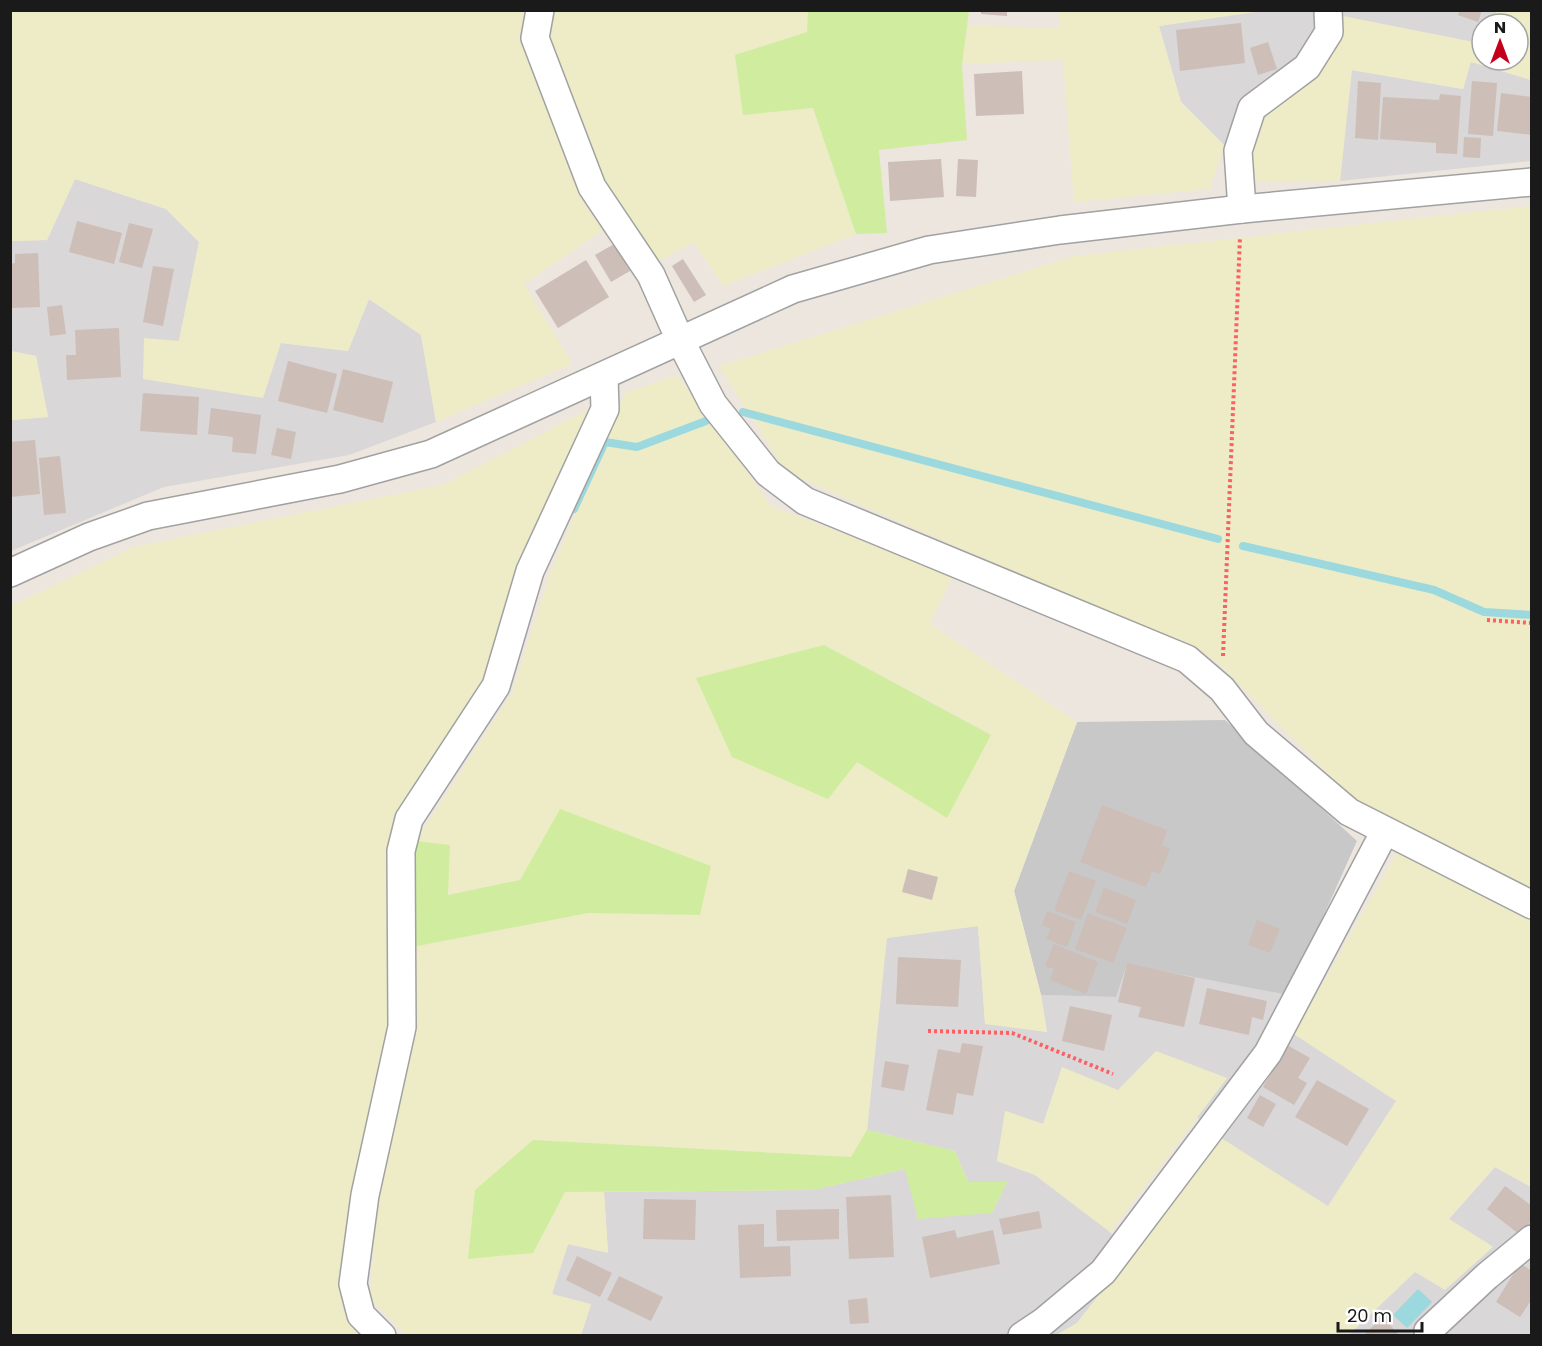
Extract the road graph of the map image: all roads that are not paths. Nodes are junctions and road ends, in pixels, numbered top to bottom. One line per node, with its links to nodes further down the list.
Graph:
1 (540, 10): 5 (street)
2 (1328, 10): 4 (street)
3 (1532, 182): 4 (street)
4 (1242, 209): 5 (street)
5 (680, 340): 6 (street); 8 (street)
6 (604, 376): 7 (street); 11 (street)
7 (10, 573)
8 (1385, 831): 9 (street); 12 (street)
9 (1532, 905)
10 (1532, 1239): 13 (street)
11 (382, 1335)
12 (1022, 1335)
13 (1429, 1335)

